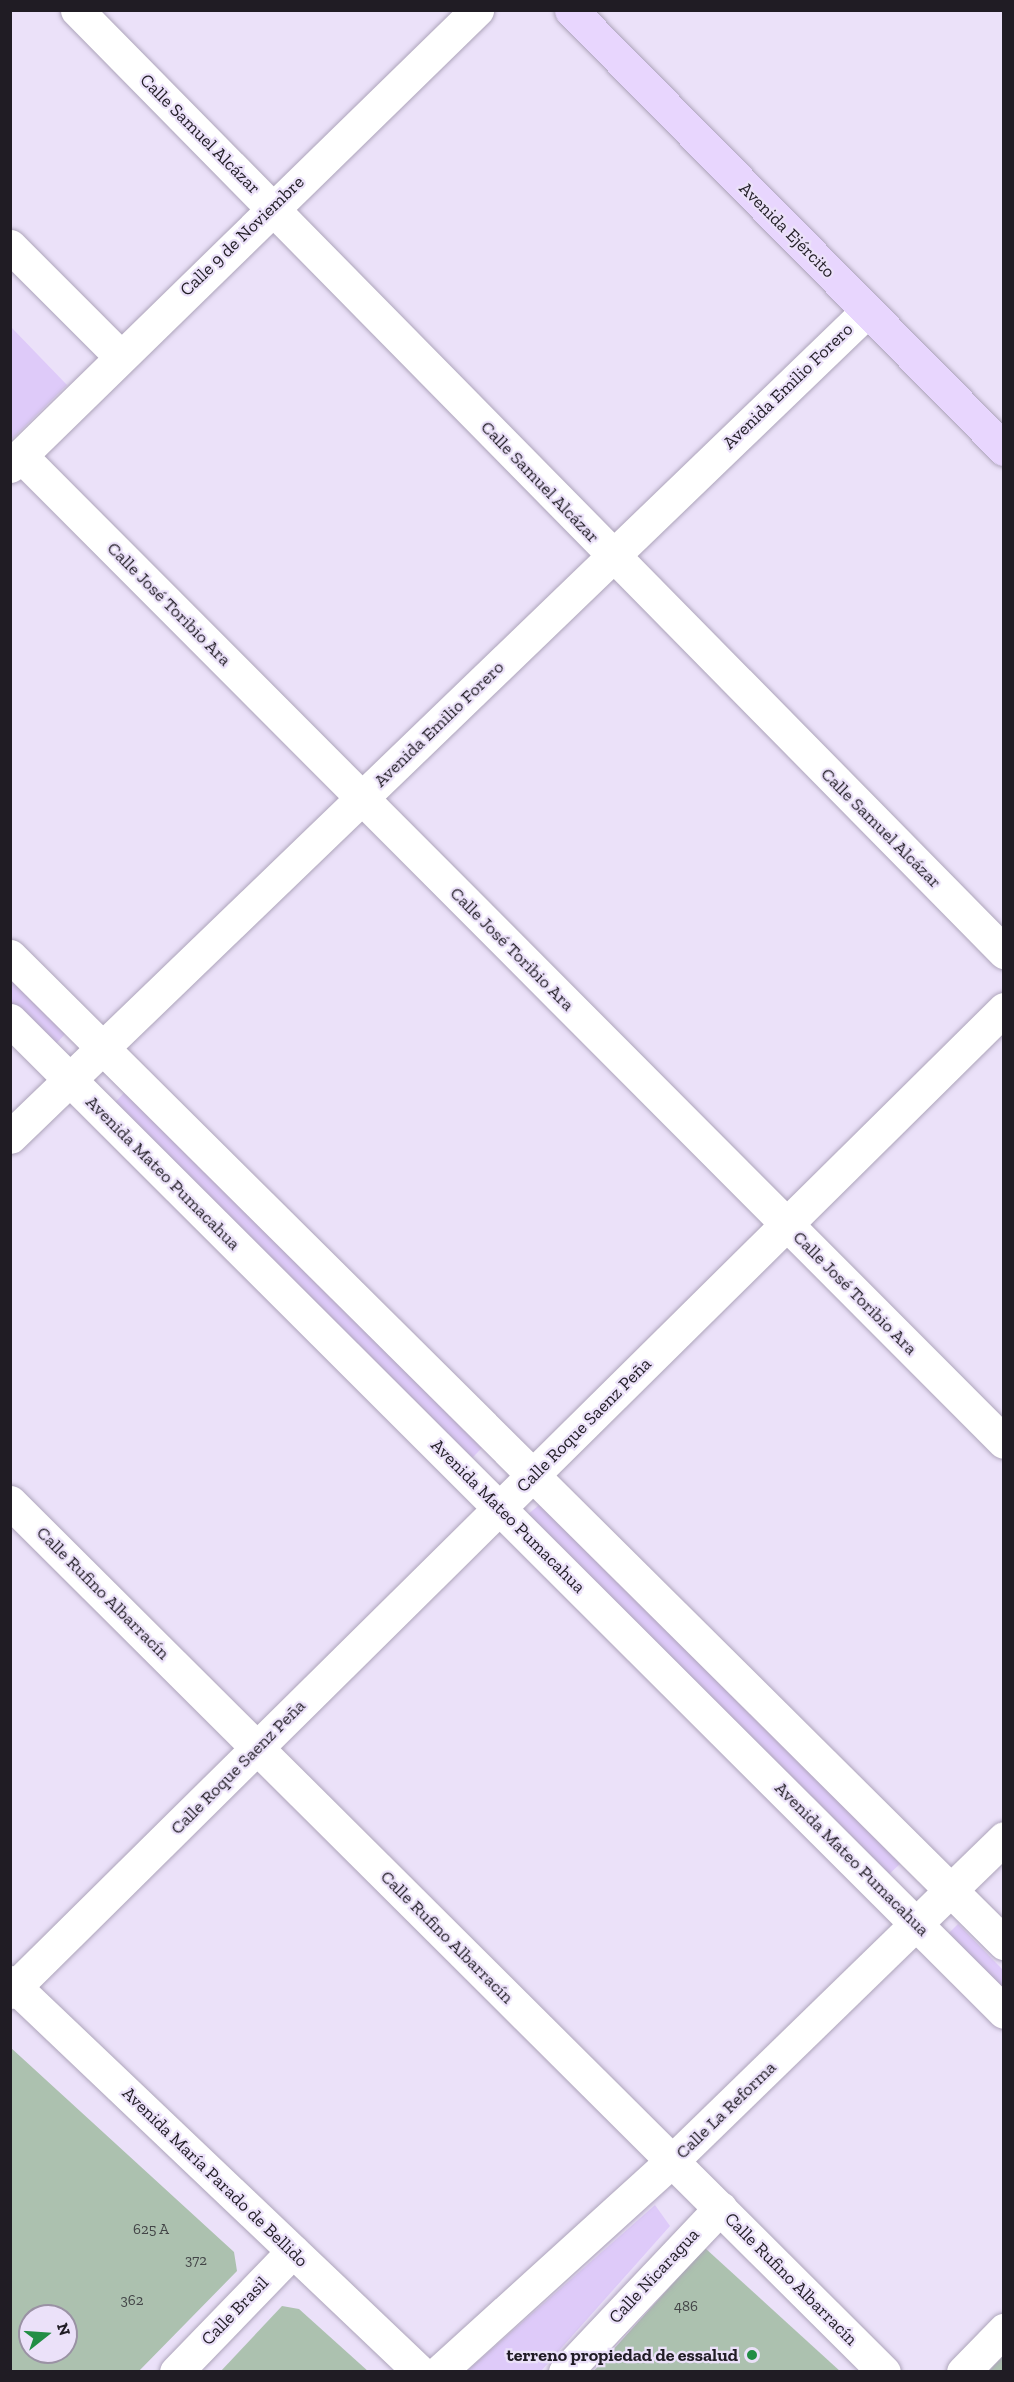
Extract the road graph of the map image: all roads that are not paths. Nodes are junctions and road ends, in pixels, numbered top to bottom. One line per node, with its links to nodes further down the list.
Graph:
1 (77, 10): 4 (street, Calle Samuel Alcázar)
2 (477, 10): 4 (street, Calle 9 de Noviembre)
3 (571, 10): 6 (main road, Avenida Ejército)
4 (272, 205): 7 (street, Calle 9 de Noviembre); 10 (street, Calle Samuel Alcázar)
5 (10, 246): 7 (street)
6 (867, 310): 8 (main road, Avenida Ejército); 10 (street, Avenida Emilio Forero)
7 (120, 356): 9 (street, Calle 9 de Noviembre)
8 (1004, 450)
9 (16, 461): 11 (street, Calle José Toribio Ara)
10 (612, 556): 11 (street, Avenida Emilio Forero); 12 (street, Calle Samuel Alcázar)
11 (362, 798): 16 (street, Avenida Emilio Forero); 19 (street, Calle José Toribio Ara)
12 (1004, 952)
13 (10, 956): 16 (street)
14 (1004, 1009): 19 (street, Calle Roque Saenz Peña)
15 (10, 1020): 17 (street, Avenida Mateo Pumacahua)
16 (103, 1048): 17 (street, Avenida Emilio Forero); 21 (street)
17 (70, 1080): 18 (street, Avenida Emilio Forero); 23 (street, Avenida Mateo Pumacahua)
18 (10, 1137)
19 (786, 1224): 20 (street, Calle José Toribio Ara); 21 (street, Calle Roque Saenz Peña)
20 (1004, 1442)
21 (532, 1475): 23 (street, Calle Roque Saenz Peña); 26 (street)
22 (10, 1502): 24 (street, Calle Rufino Albarracín)
23 (500, 1508): 24 (street, Calle Roque Saenz Peña); 27 (street, Avenida Mateo Pumacahua)
24 (257, 1748): 29 (street, Calle Roque Saenz Peña); 31 (street, Calle Rufino Albarracín)
25 (1004, 1838): 26 (street, Calle La Reforma)
26 (951, 1891): 27 (street, Calle La Reforma); 28 (street)
27 (917, 1923): 30 (street, Avenida Mateo Pumacahua); 31 (street, Calle La Reforma)
28 (1004, 1943)
29 (12, 1987): 33 (street, Avenida María Parado de Bellido)
30 (1004, 2012)
31 (672, 2161): 32 (street, Calle Rufino Albarracín); 37 (street, Calle La Reforma)
32 (720, 2208): 38 (street, Calle Nicaragua); 39 (street, Calle Rufino Albarracín)
33 (293, 2251): 35 (street, Calle Brasil); 36 (street, Avenida María Parado de Bellido)
34 (1004, 2331): 40 (street)
35 (176, 2372)
36 (420, 2372)
37 (439, 2372)
38 (564, 2372)
39 (884, 2372)
40 (963, 2372)

